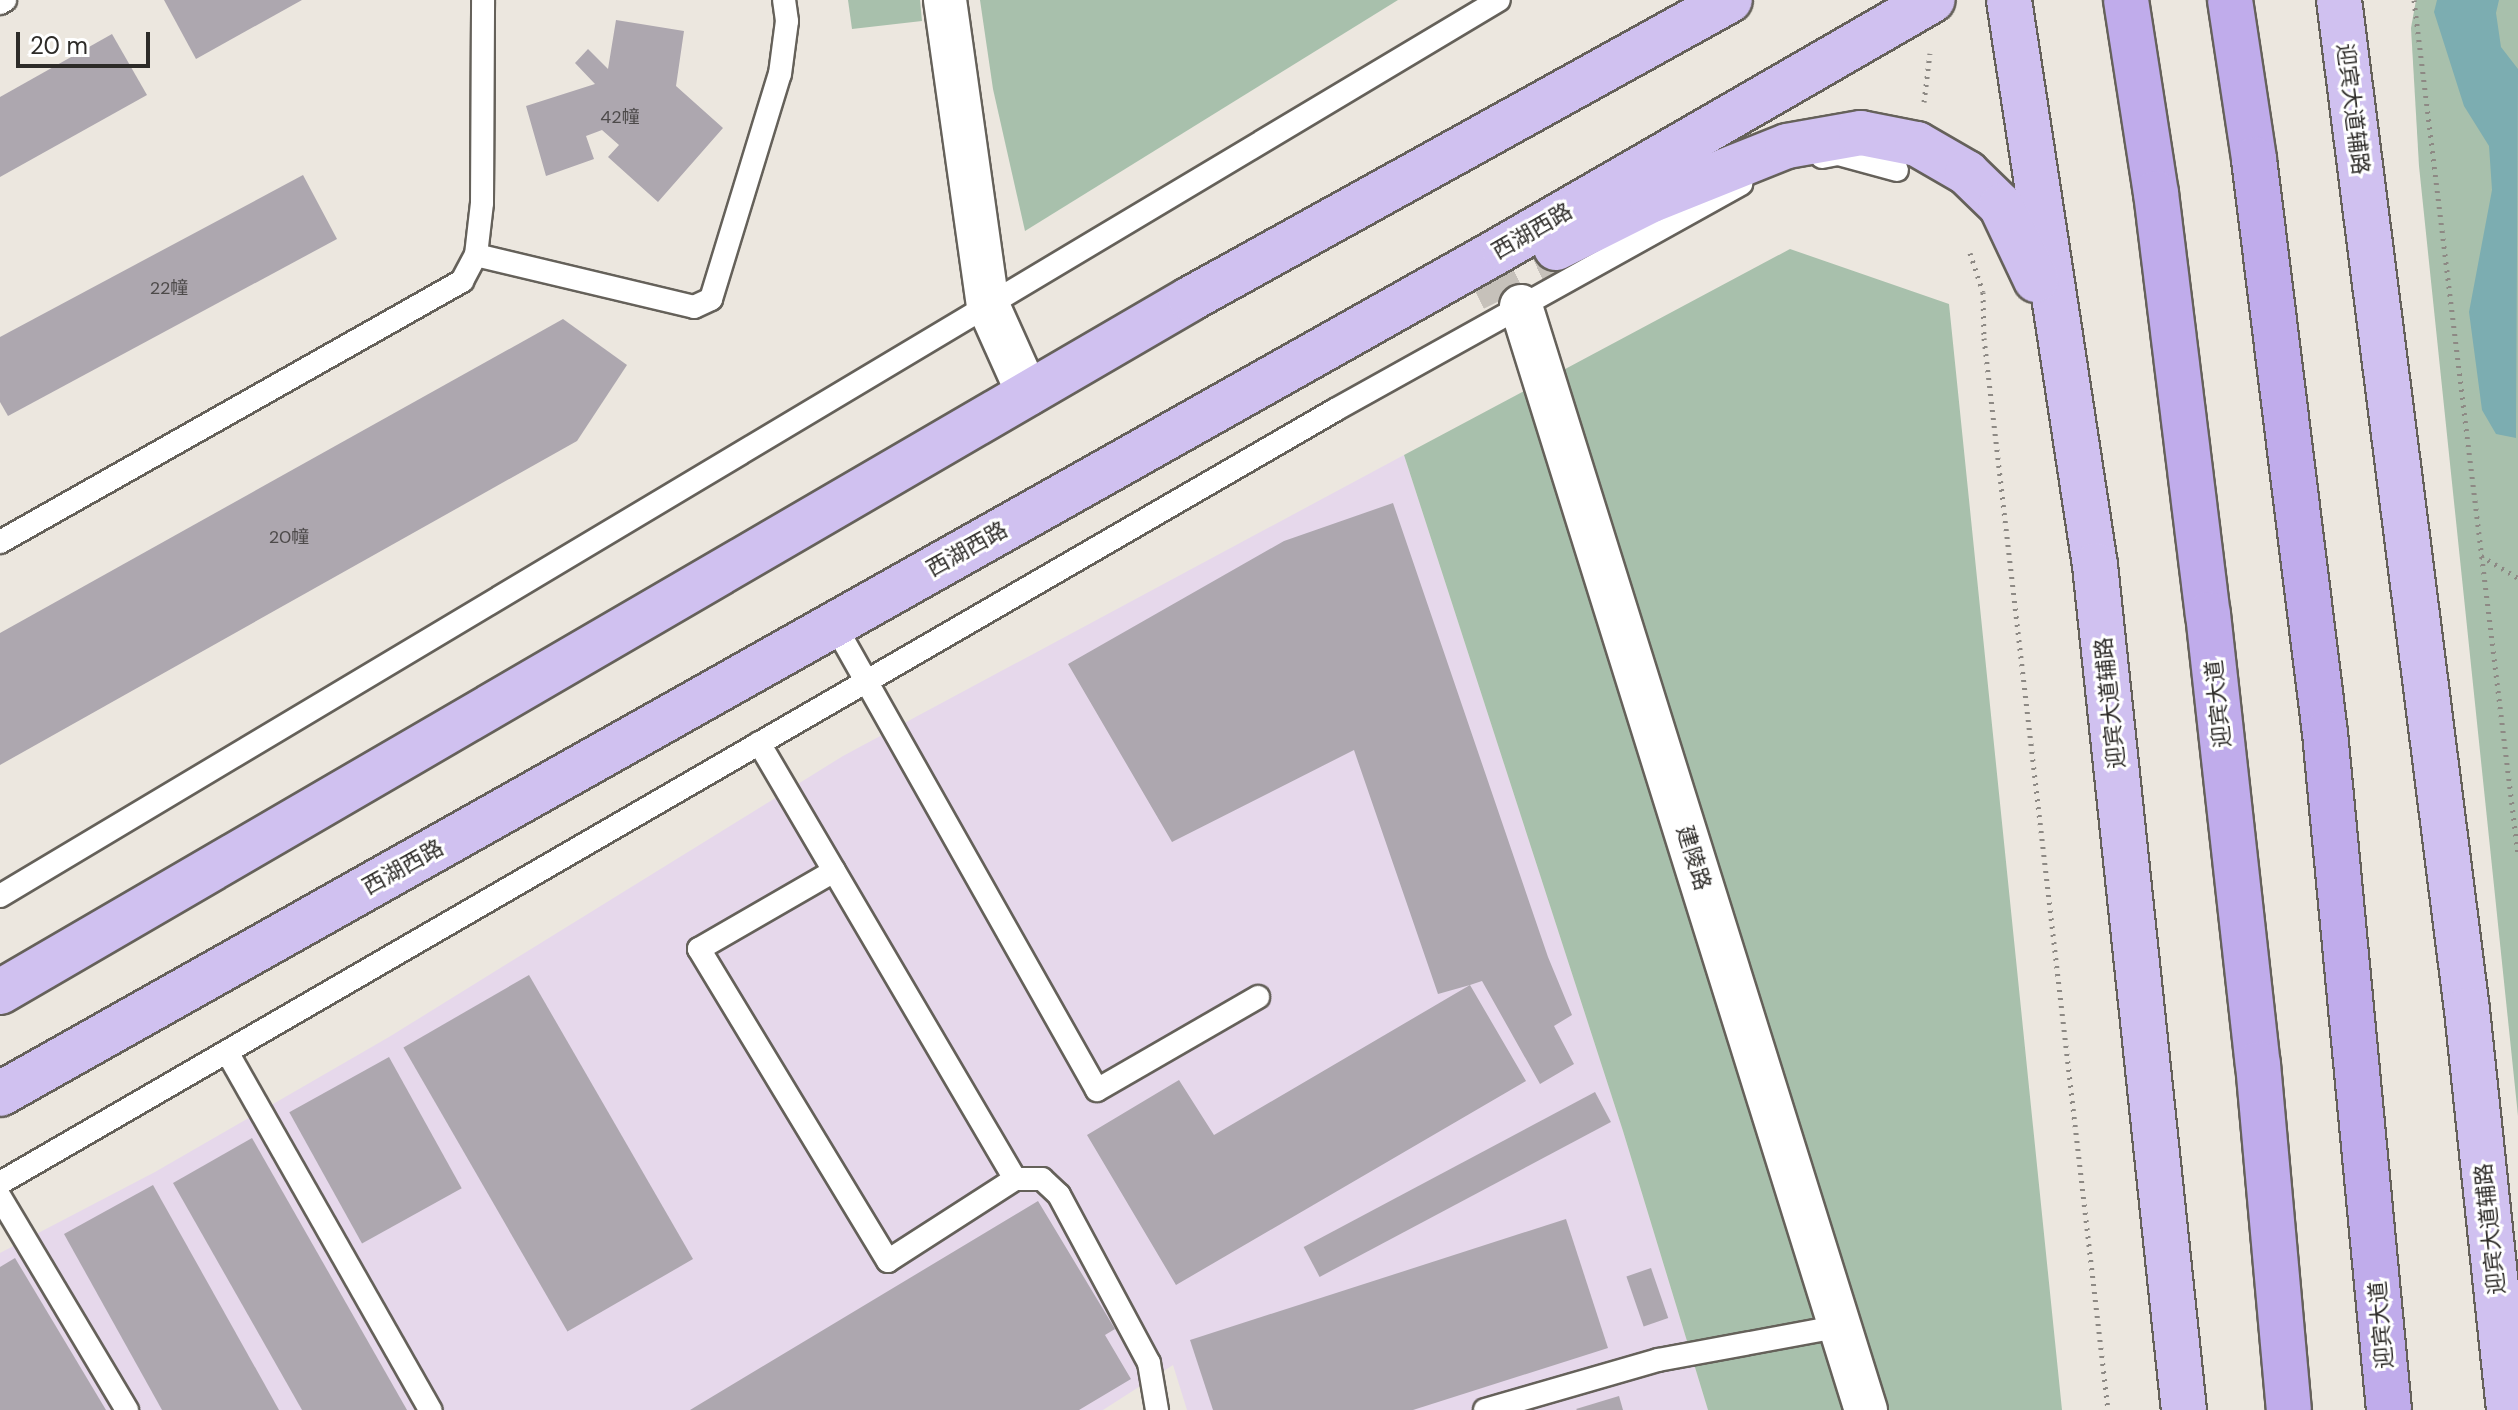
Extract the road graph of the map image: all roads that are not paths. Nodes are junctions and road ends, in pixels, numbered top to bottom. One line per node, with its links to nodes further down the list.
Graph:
1 (5, 0): 14 (lane)
2 (483, 0): 18 (lane)
3 (784, 0): 18 (lane)
4 (945, 0): 21 (street)
5 (1499, 0): 21 (lane)
6 (1673, 0): 19 (main road)
7 (1730, 0): 19 (main road)
8 (2009, 0): 23 (main road, 迎宾大道辅路)
9 (2126, 0): 46 (highway, 迎宾大道)
10 (2230, 0): 47 (highway, 迎宾大道)
11 (2339, 0): 15 (main road, 迎宾大道辅路)
12 (2357, 0): 15 (main road)
13 (1930, 1): 25 (main road, 西湖西路)
14 (0, 3)
15 (2359, 156): 48 (main road, 迎宾大道辅路)
16 (1904, 157): 17 (main road); 22 (lane); 23 (main road)
17 (1547, 253)
18 (476, 255): 26 (lane)
19 (1239, 273): 24 (main road)
20 (1474, 289): 25 (main road)
21 (988, 305): 24 (street); 31 (lane)
22 (1521, 306): 28 (lane); 39 (street, 建陵路)
23 (2057, 325): 45 (main road, 迎宾大道辅路)
24 (1028, 394): 32 (main road)
25 (1098, 476): 27 (main road, 西湖西路)
26 (0, 542)
27 (834, 624): 28 (lane); 35 (main road, 西湖西路)
28 (867, 681): 29 (lane); 33 (lane)
29 (759, 743): 30 (lane); 34 (lane)
30 (834, 871): 36 (lane); 36 (lane)
31 (0, 896)
32 (0, 992)
33 (1258, 997)
34 (227, 1052): 37 (lane); 41 (lane)
35 (0, 1094)
36 (1015, 1179): 42 (lane)
37 (0, 1183)
38 (0, 1197): 40 (lane)
39 (1841, 1326): 43 (lane); 44 (street, 建陵路)
40 (127, 1410)
41 (430, 1410)
42 (1157, 1410)
43 (1485, 1410)
44 (1866, 1410)
45 (2184, 1410)
46 (2289, 1410)
47 (2389, 1410)
48 (2509, 1410)

